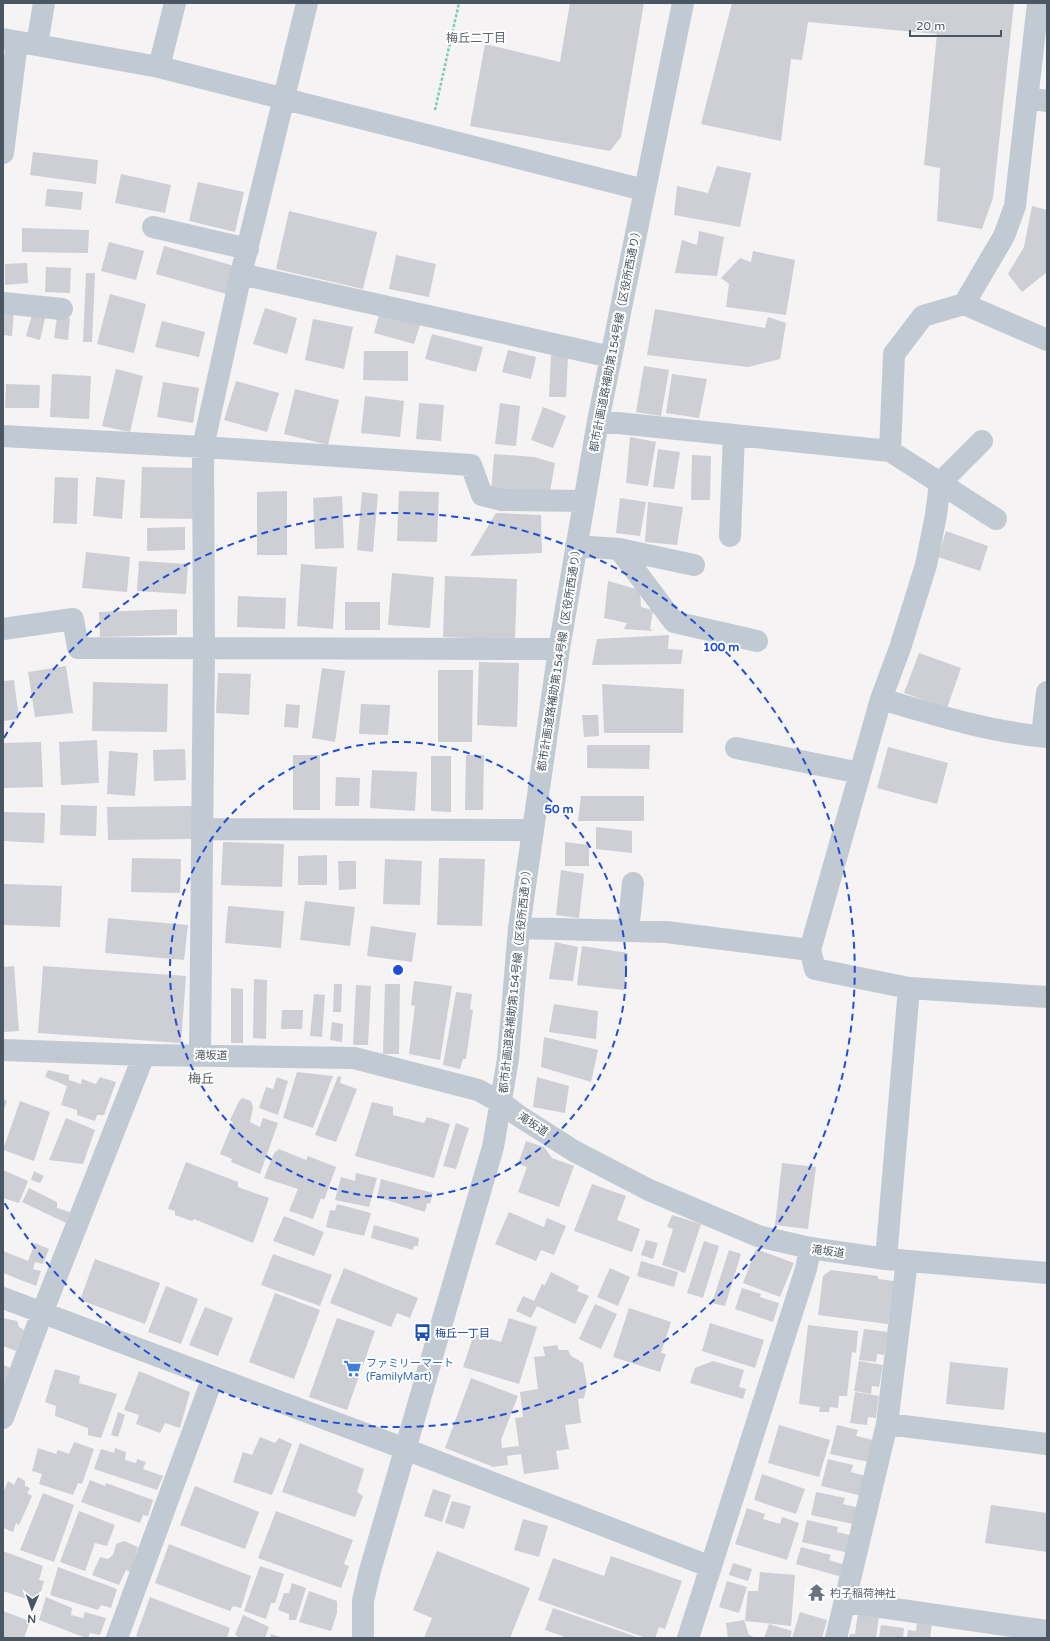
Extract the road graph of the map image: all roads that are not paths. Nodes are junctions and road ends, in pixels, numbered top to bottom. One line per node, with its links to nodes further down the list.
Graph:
1 (44, 3): 6 (street)
2 (175, 3): 7 (street)
3 (307, 3): 8 (street)
4 (683, 3): 11 (street, 都市計画道路補助第154号線（区役所西通り）)
5 (1038, 3): 9 (street)
6 (19, 42): 7 (street); 10 (street)
7 (159, 67): 8 (street)
8 (284, 98): 11 (street); 13 (street)
9 (1037, 100): 16 (street)
10 (3, 153)
11 (644, 190): 19 (street, 都市計画道路補助第154号線（区役所西通り）)
12 (153, 227): 13 (street)
13 (248, 249): 14 (street)
14 (241, 274): 19 (street); 24 (street)
15 (3, 303): 17 (street)
16 (964, 304): 18 (street); 25 (street)
17 (62, 309)
18 (1047, 340)
19 (611, 357): 20 (street, 都市計画道路補助第154号線（区役所西通り）)
20 (598, 421): 21 (street); 27 (street, 都市計画道路補助第154号線（区役所西通り）)
21 (734, 435): 25 (street); 29 (street)
22 (3, 436): 24 (street)
23 (982, 441): 26 (street)
24 (203, 447): 27 (street); 35 (street)
25 (890, 451): 26 (street)
26 (940, 483): 28 (street); 38 (street)
27 (584, 501): 30 (street, 都市計画道路補助第154号線（区役所西通り）)
28 (996, 519)
29 (730, 536)
30 (576, 546): 31 (street); 36 (street, 都市計画道路補助第154号線（区役所西通り）)
31 (620, 549): 32 (street); 34 (street)
32 (694, 565)
33 (3, 629): 35 (street)
34 (757, 641)
35 (204, 647): 36 (street); 42 (street)
36 (559, 649): 43 (street, 都市計画道路補助第154号線（区役所西通り）)
37 (1047, 692): 39 (street)
38 (881, 699): 39 (street); 41 (street)
39 (1044, 737)
40 (736, 748): 41 (street)
41 (860, 773): 47 (street)
42 (202, 829): 43 (street); 52 (street)
43 (533, 830): 45 (street, 都市計画道路補助第154号線（区役所西通り）)
44 (633, 883): 46 (street)
45 (518, 928): 46 (street); 53 (street, 都市計画道路補助第154号線（区役所西通り）)
46 (628, 931): 47 (street)
47 (810, 950): 48 (street)
48 (909, 988): 49 (street); 55 (street)
49 (1047, 997)
50 (3, 1050): 51 (street, 滝坂道)
51 (144, 1055): 52 (street, 滝坂道); 59 (street)
52 (200, 1055): 53 (street, 滝坂道)
53 (502, 1103): 54 (street, 滝坂道); 64 (street, 都市計画道路補助第154号線（区役所西通り）)
54 (810, 1248): 55 (street, 滝坂道); 65 (street)
55 (886, 1259): 56 (street, 滝坂道)
56 (908, 1260): 57 (street, 滝坂道); 62 (street)
57 (1047, 1273)
58 (3, 1298): 59 (street)
59 (42, 1313): 60 (street); 61 (street)
60 (213, 1377): 64 (street); 68 (street)
61 (3, 1418)
62 (887, 1424): 63 (street); 66 (street)
63 (1047, 1444)
64 (406, 1449): 65 (street); 69 (street, 都市計画道路補助第154号線（区役所西通り）)
65 (711, 1567): 70 (street)
66 (846, 1602): 67 (street); 71 (street)
67 (1047, 1631)
68 (117, 1638)
69 (363, 1638)
70 (688, 1638)
71 (836, 1638)

